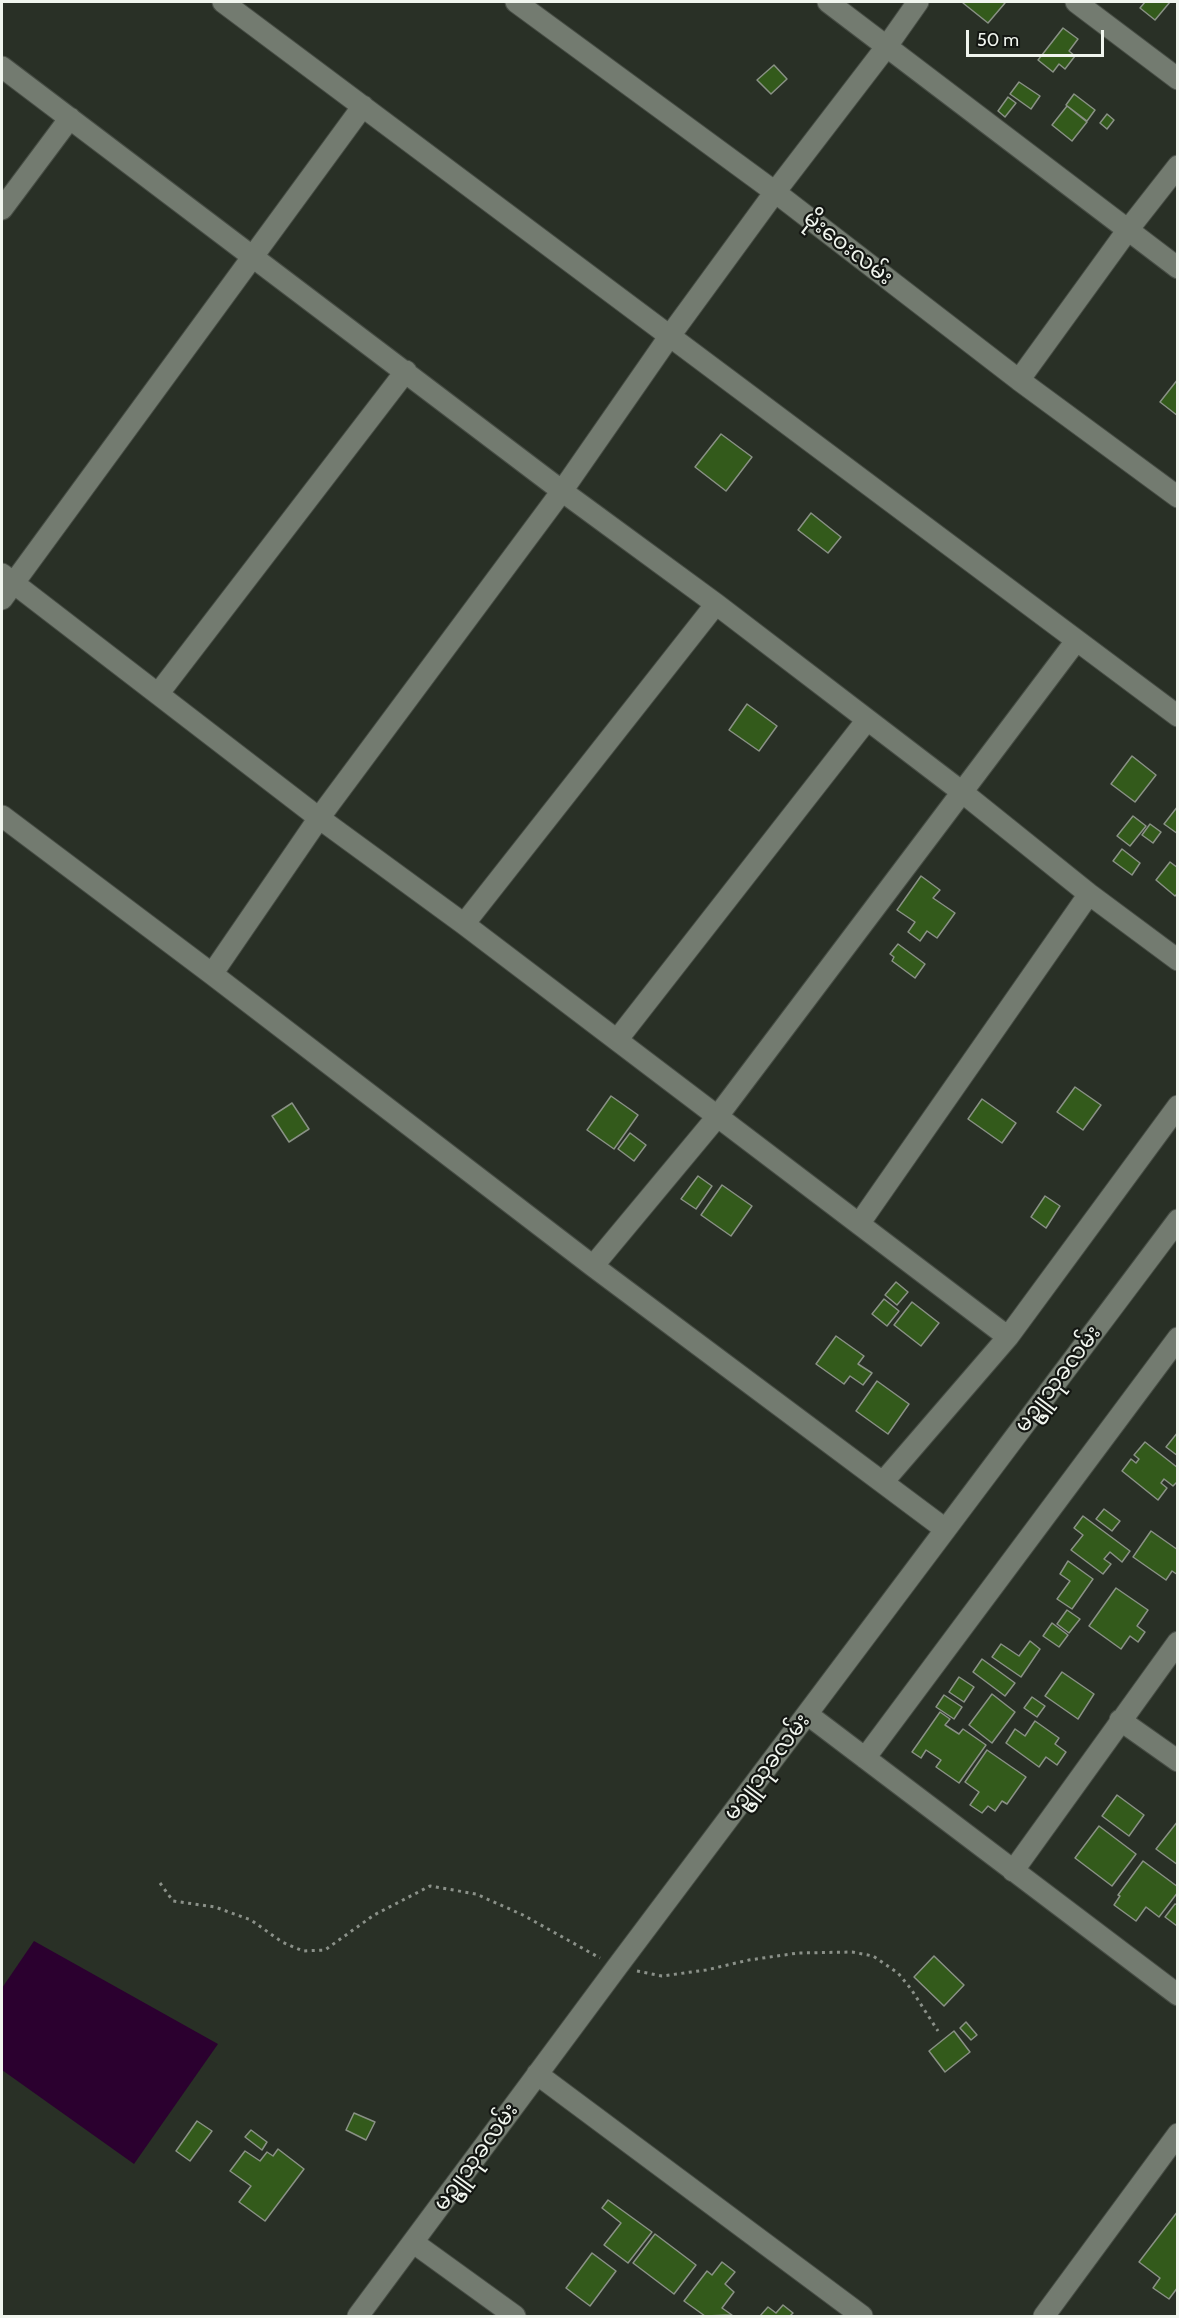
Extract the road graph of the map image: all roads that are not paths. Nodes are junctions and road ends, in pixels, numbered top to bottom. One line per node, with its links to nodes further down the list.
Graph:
1 (223, 2): 9 (street)
2 (516, 2): 12 (street, မိုးဝေးလမ်း)
3 (828, 2): 6 (street)
4 (918, 2): 6 (street)
5 (1076, 2): 8 (street)
6 (887, 46): 12 (street); 14 (street)
7 (2, 67): 10 (street)
8 (1178, 79)
9 (363, 106): 15 (street); 17 (street)
10 (70, 118): 13 (street); 15 (street)
11 (1178, 166): 14 (street)
12 (775, 192): 17 (street); 19 (street, မိုးဝေးလမ်း)
13 (2, 209)
14 (1127, 231): 16 (street); 19 (street)
15 (252, 257): 18 (street); 22 (street)
16 (1178, 268)
17 (669, 337): 20 (street); 24 (street)
18 (405, 371): 20 (street); 25 (street)
19 (1019, 380): 21 (street, မိုးဝေးလမ်း)
20 (562, 491): 23 (street); 30 (street)
21 (1178, 497)
22 (5, 585): 25 (street)
23 (716, 604): 27 (street); 32 (street)
24 (1076, 641): 26 (street); 28 (street)
25 (158, 694): 30 (street)
26 (1178, 716)
27 (867, 720): 28 (street); 35 (street)
28 (962, 792): 31 (street); 37 (street)
29 (2, 816): 34 (street)
30 (320, 818): 32 (street); 34 (street)
31 (1089, 894): 33 (street); 39 (street)
32 (464, 924): 35 (street)
33 (1178, 960)
34 (212, 974): 40 (street)
35 (617, 1040): 37 (street)
36 (1178, 1106): 41 (street)
37 (717, 1117): 39 (street); 40 (street)
38 (1178, 1220): 44 (street, မဥ္ဇူသုခလမ်း)
39 (859, 1224): 41 (street)
40 (593, 1266): 43 (street)
41 (1008, 1337): 43 (street)
42 (1178, 1338): 48 (street)
43 (883, 1482): 44 (street)
44 (945, 1529): 46 (street, မဥ္ဇူသုခလမ်း)
45 (1178, 1642): 47 (street)
46 (807, 1714): 48 (street); 52 (street, မဥ္ဇူသုခလမ်း)
47 (1120, 1720): 49 (street); 50 (street)
48 (865, 1758): 50 (street)
49 (1178, 1761)
50 (1013, 1871): 51 (street)
51 (1178, 1995)
52 (537, 2074): 54 (street, မဥ္ဇူသုခလမ်း); 58 (street)
53 (1178, 2134): 55 (street)
54 (414, 2243): 56 (street, မဥ္ဇူသုခလမ်း); 57 (street)
55 (1052, 2314)
56 (358, 2316)
57 (515, 2316)
58 (862, 2316)

